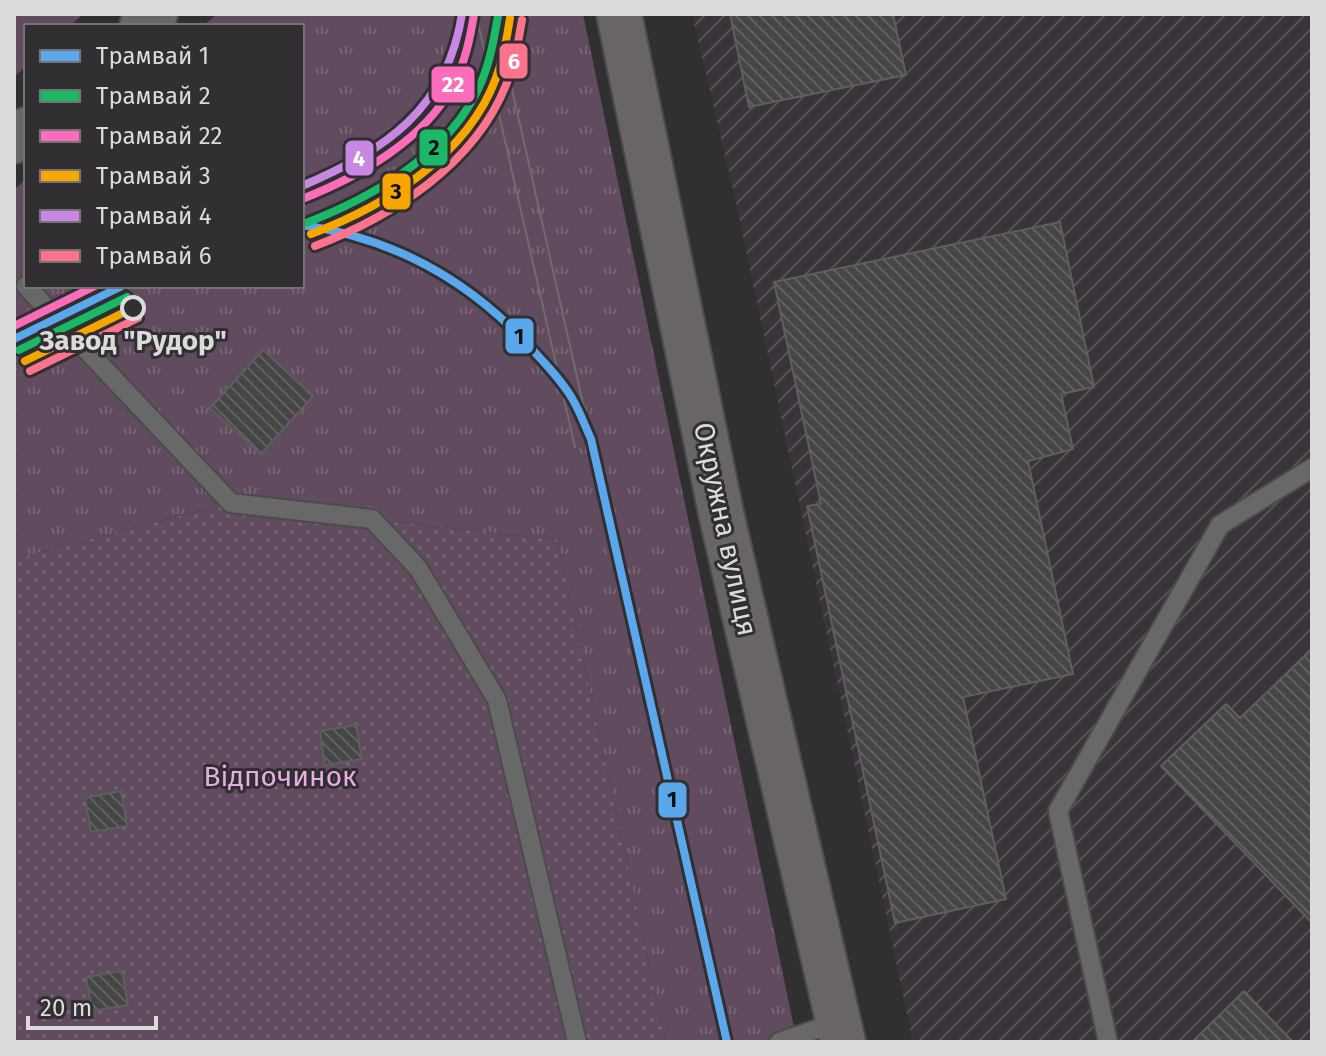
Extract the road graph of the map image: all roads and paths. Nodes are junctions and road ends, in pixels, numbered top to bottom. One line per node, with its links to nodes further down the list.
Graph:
1 (619, 14): 4 (main road, Окружна вулиця)
2 (28, 288): 5 (lane)
3 (1312, 468): 7 (lane)
4 (841, 1032): 6 (lane)
5 (577, 1042)
6 (779, 1042)
7 (1108, 1042)

